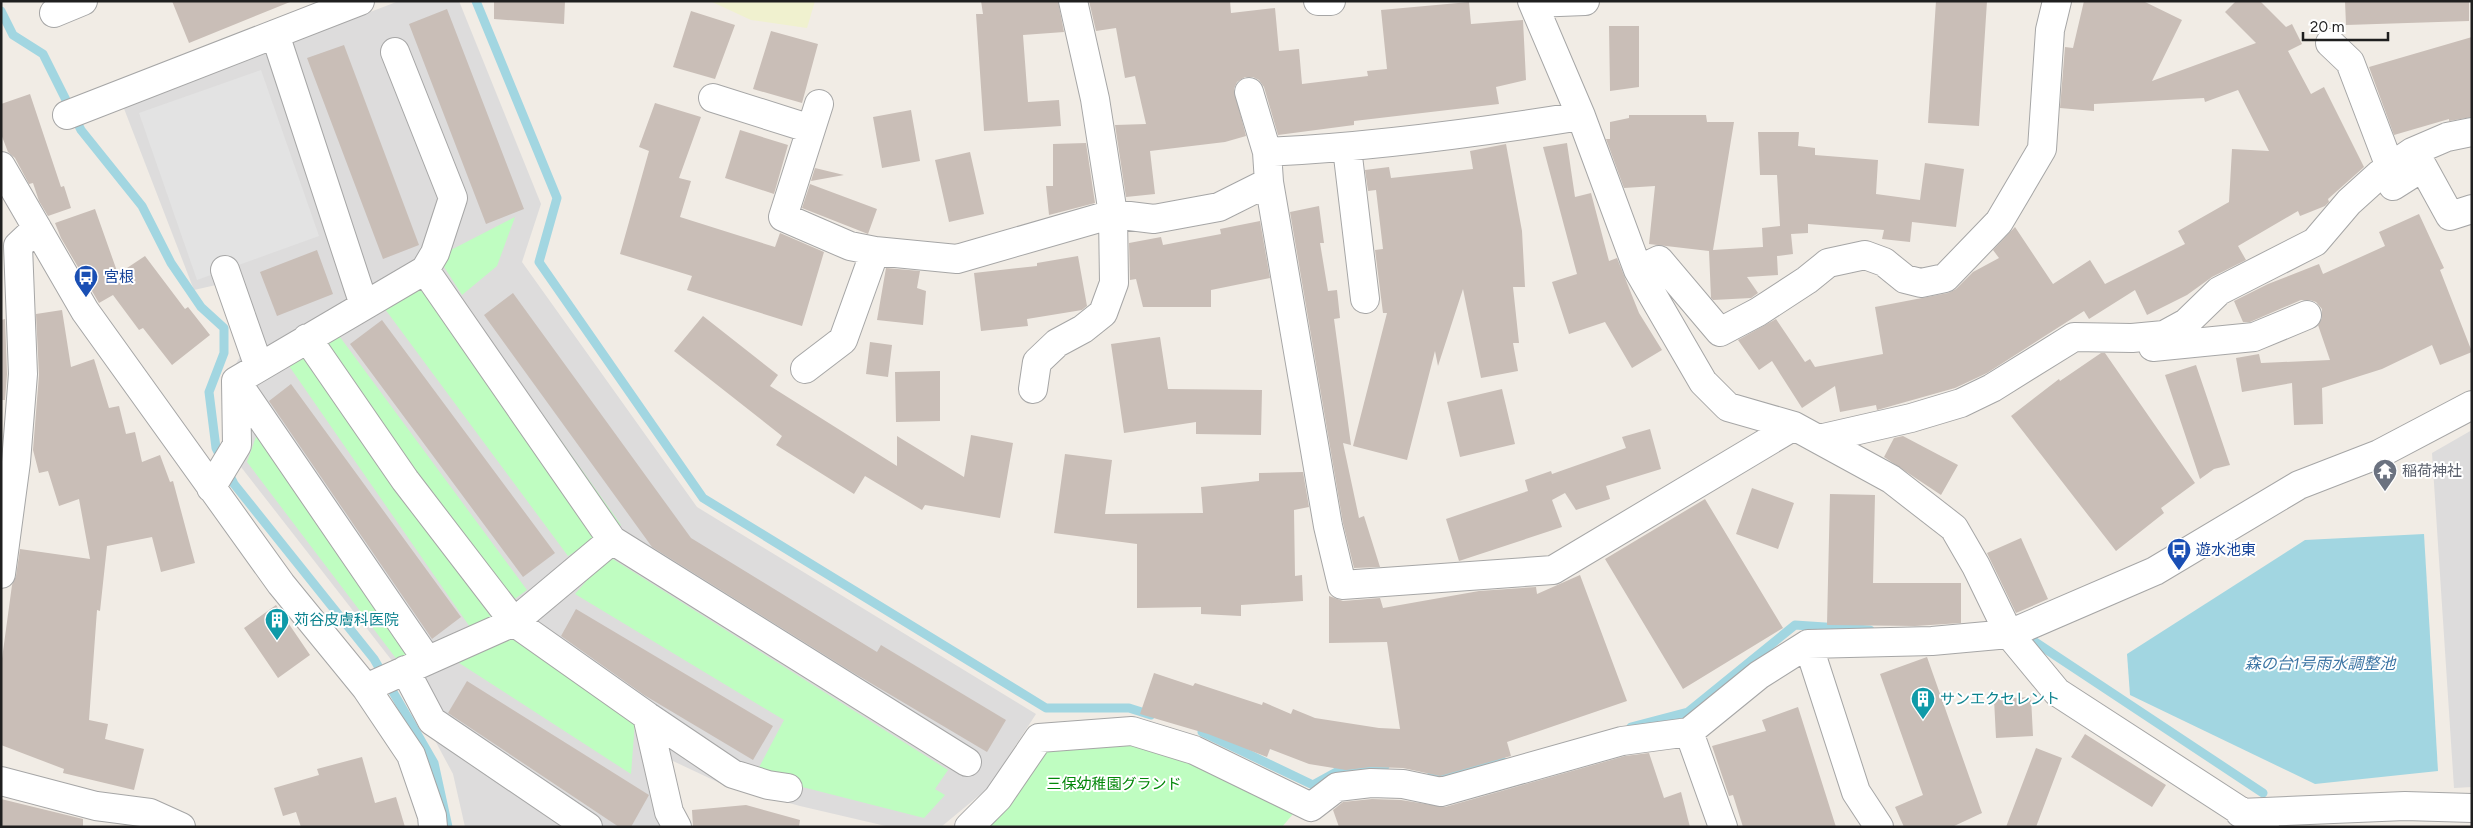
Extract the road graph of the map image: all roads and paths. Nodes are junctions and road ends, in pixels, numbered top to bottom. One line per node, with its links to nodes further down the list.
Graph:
1 (83, 1): 9 (street)
2 (360, 1): 10 (street)
3 (1073, 1): 24 (street)
4 (1318, 1): 5 (street)
5 (1331, 1)
6 (1585, 1): 8 (street)
7 (2057, 1): 30 (street)
8 (1532, 2): 16 (street)
9 (54, 13)
10 (276, 34): 15 (street); 32 (street)
11 (2330, 43): 21 (street)
12 (395, 52): 29 (street)
13 (1249, 92): 19 (street)
14 (713, 98): 27 (street)
15 (67, 115)
16 (1581, 116): 18 (street); 30 (street)
17 (2472, 132): 21 (street)
18 (1347, 148): 19 (street); 31 (street)
19 (1267, 152): 22 (street)
20 (1, 166): 25 (street)
21 (2390, 167): 26 (street)
22 (1269, 182): 24 (street); 41 (street)
23 (2472, 208): 26 (street)
24 (1113, 214): 27 (street); 39 (street)
25 (37, 228): 43 (street); 44 (street)
26 (2315, 242): 35 (street)
27 (875, 251): 37 (street)
28 (225, 270): 36 (street)
29 (425, 270): 32 (street); 45 (street)
30 (1638, 270): 41 (street)
31 (1365, 299)
32 (364, 305): 34 (street)
33 (2307, 315): 35 (street)
34 (307, 338): 36 (street); 47 (street)
35 (2114, 338): 42 (street)
36 (259, 367): 38 (street)
37 (805, 369)
38 (236, 381): 43 (street); 50 (street)
39 (1034, 389)
40 (2472, 405): 48 (street)
41 (1794, 426): 42 (street)
42 (1819, 439): 48 (street)
43 (211, 488): 51 (street)
44 (5, 513): 46 (street)
45 (612, 540): 47 (street); 54 (street)
46 (1, 574)
47 (514, 622): 50 (street); 52 (street)
48 (2009, 634): 49 (street); 58 (street)
49 (1808, 644): 53 (street); 65 (street)
50 (416, 665): 51 (street); 61 (street)
51 (366, 688): 60 (street)
52 (647, 716): 56 (street); 62 (street)
53 (1689, 732): 63 (street); 64 (street)
54 (967, 762)
55 (1, 781): 59 (street)
56 (788, 788)
57 (2472, 808): 58 (street)
58 (2240, 813): 66 (street)
59 (181, 827)
60 (433, 827)
61 (588, 827)
62 (677, 827)
63 (969, 827)
64 (1723, 827)
65 (1880, 827)
66 (2265, 827)

